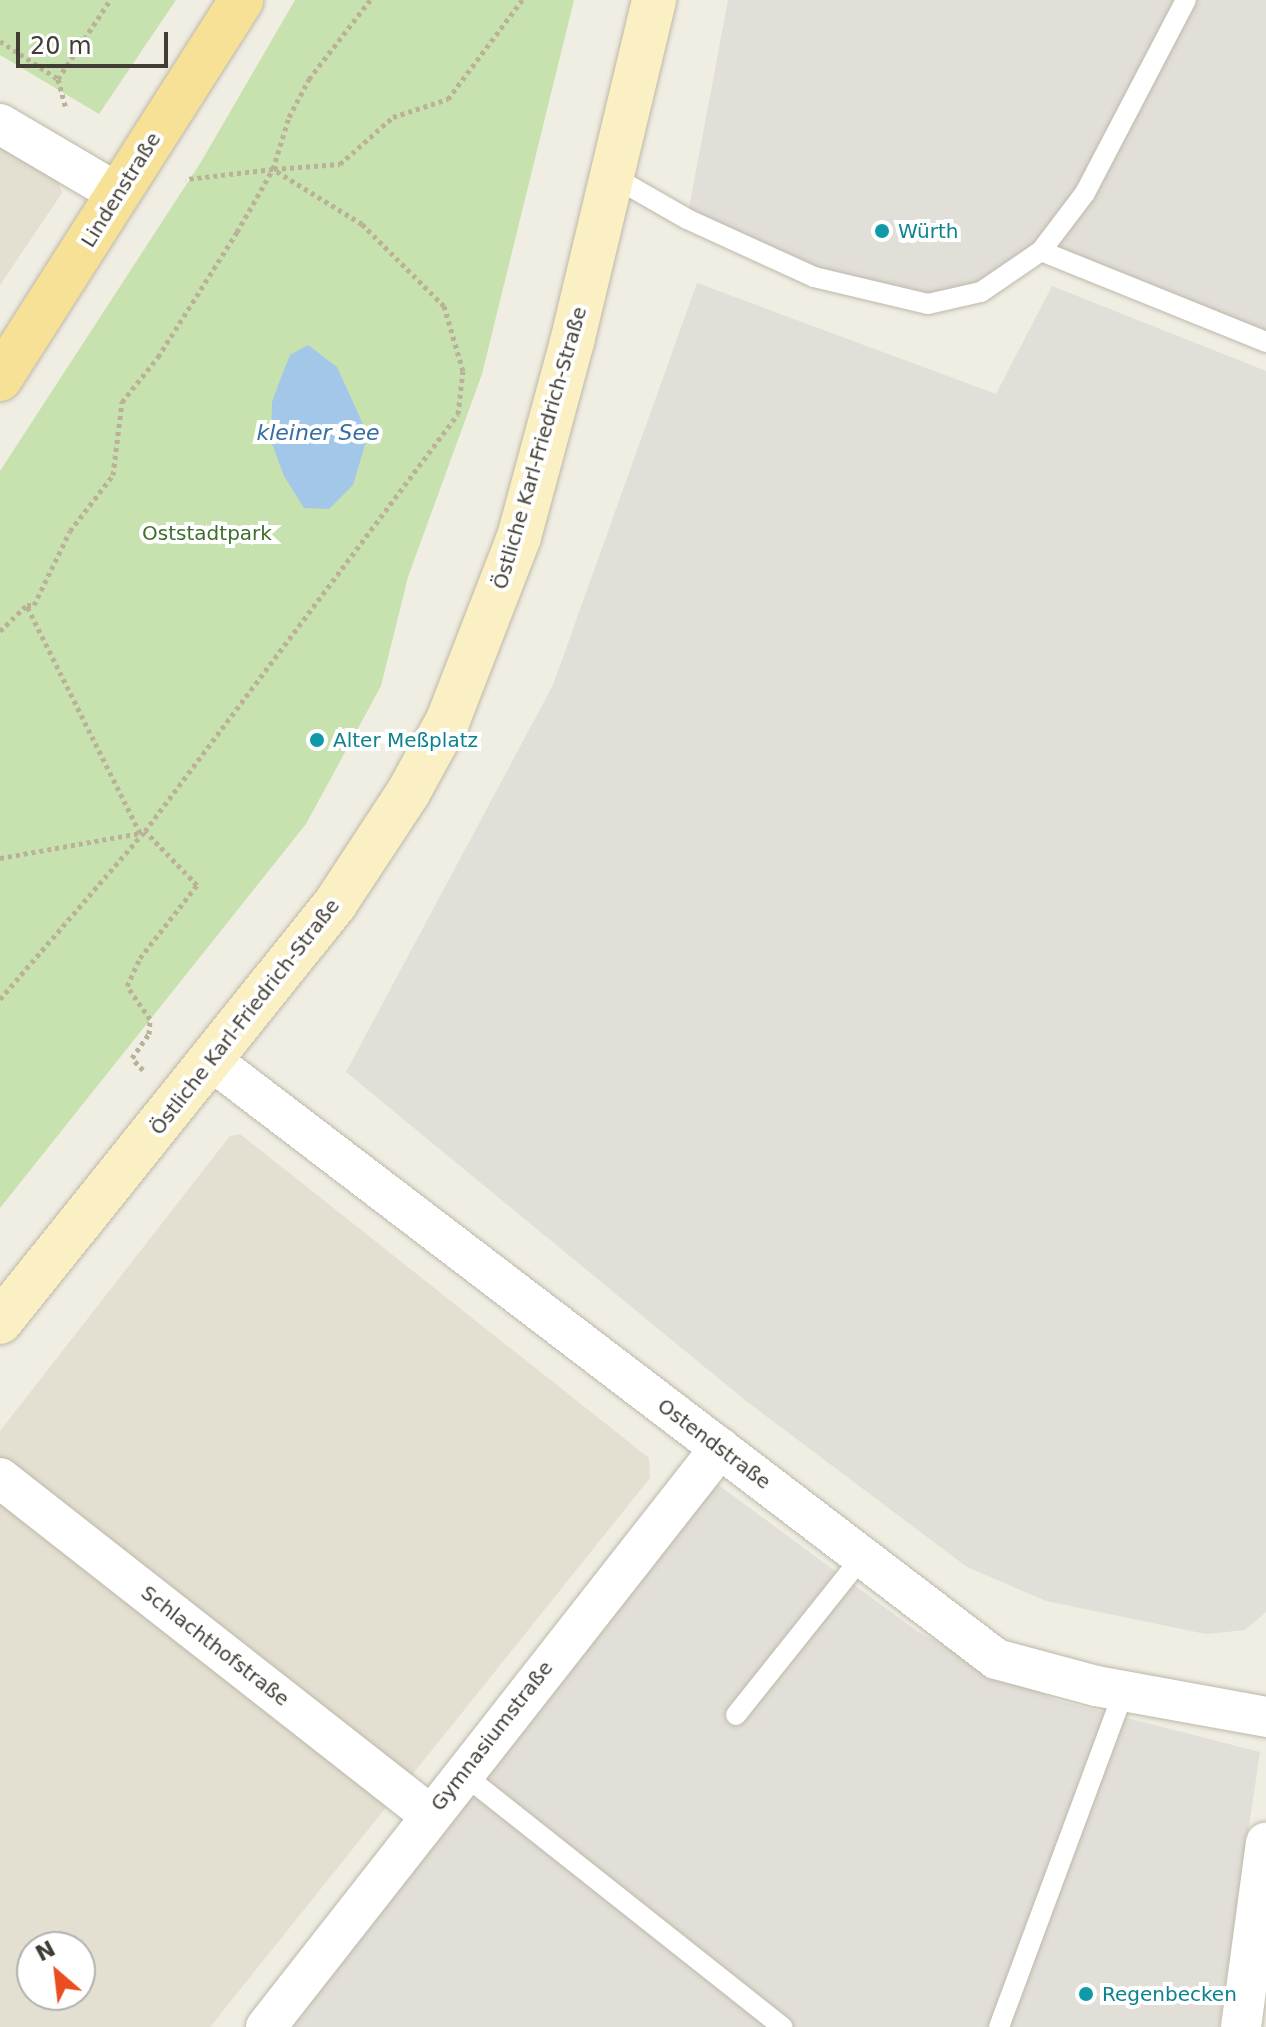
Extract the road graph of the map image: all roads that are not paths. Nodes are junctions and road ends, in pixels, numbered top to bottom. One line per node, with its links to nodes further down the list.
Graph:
1 (241, 0): 6 (main road, Lindenstraße)
2 (654, 0): 5 (main road, Östliche Karl-Friedrich-Straße)
3 (1186, 0): 7 (lane)
4 (0, 124): 6 (street)
5 (612, 176): 7 (lane); 10 (main road, Östliche Karl-Friedrich-Straße)
6 (119, 194): 9 (main road, Lindenstraße)
7 (1041, 251): 8 (lane)
8 (1266, 342)
9 (0, 379)
10 (212, 1061): 11 (main road, Östliche Karl-Friedrich-Straße); 12 (street, Ostendstraße)
11 (0, 1322)
12 (720, 1448): 14 (street, Ostendstraße); 18 (street, Gymnasiumstraße)
13 (0, 1478): 19 (street, Schlachthofstraße)
14 (862, 1557): 15 (street, Ostendstraße); 16 (lane)
15 (1124, 1691): 17 (street, Ostendstraße); 23 (lane)
16 (736, 1715)
17 (1266, 1717)
18 (462, 1773): 19 (street, Gymnasiumstraße); 22 (lane)
19 (430, 1815): 21 (street, Gymnasiumstraße)
20 (1266, 1843): 24 (street)
21 (266, 2027)
22 (782, 2027)
23 (999, 2027)
24 (1241, 2027)

